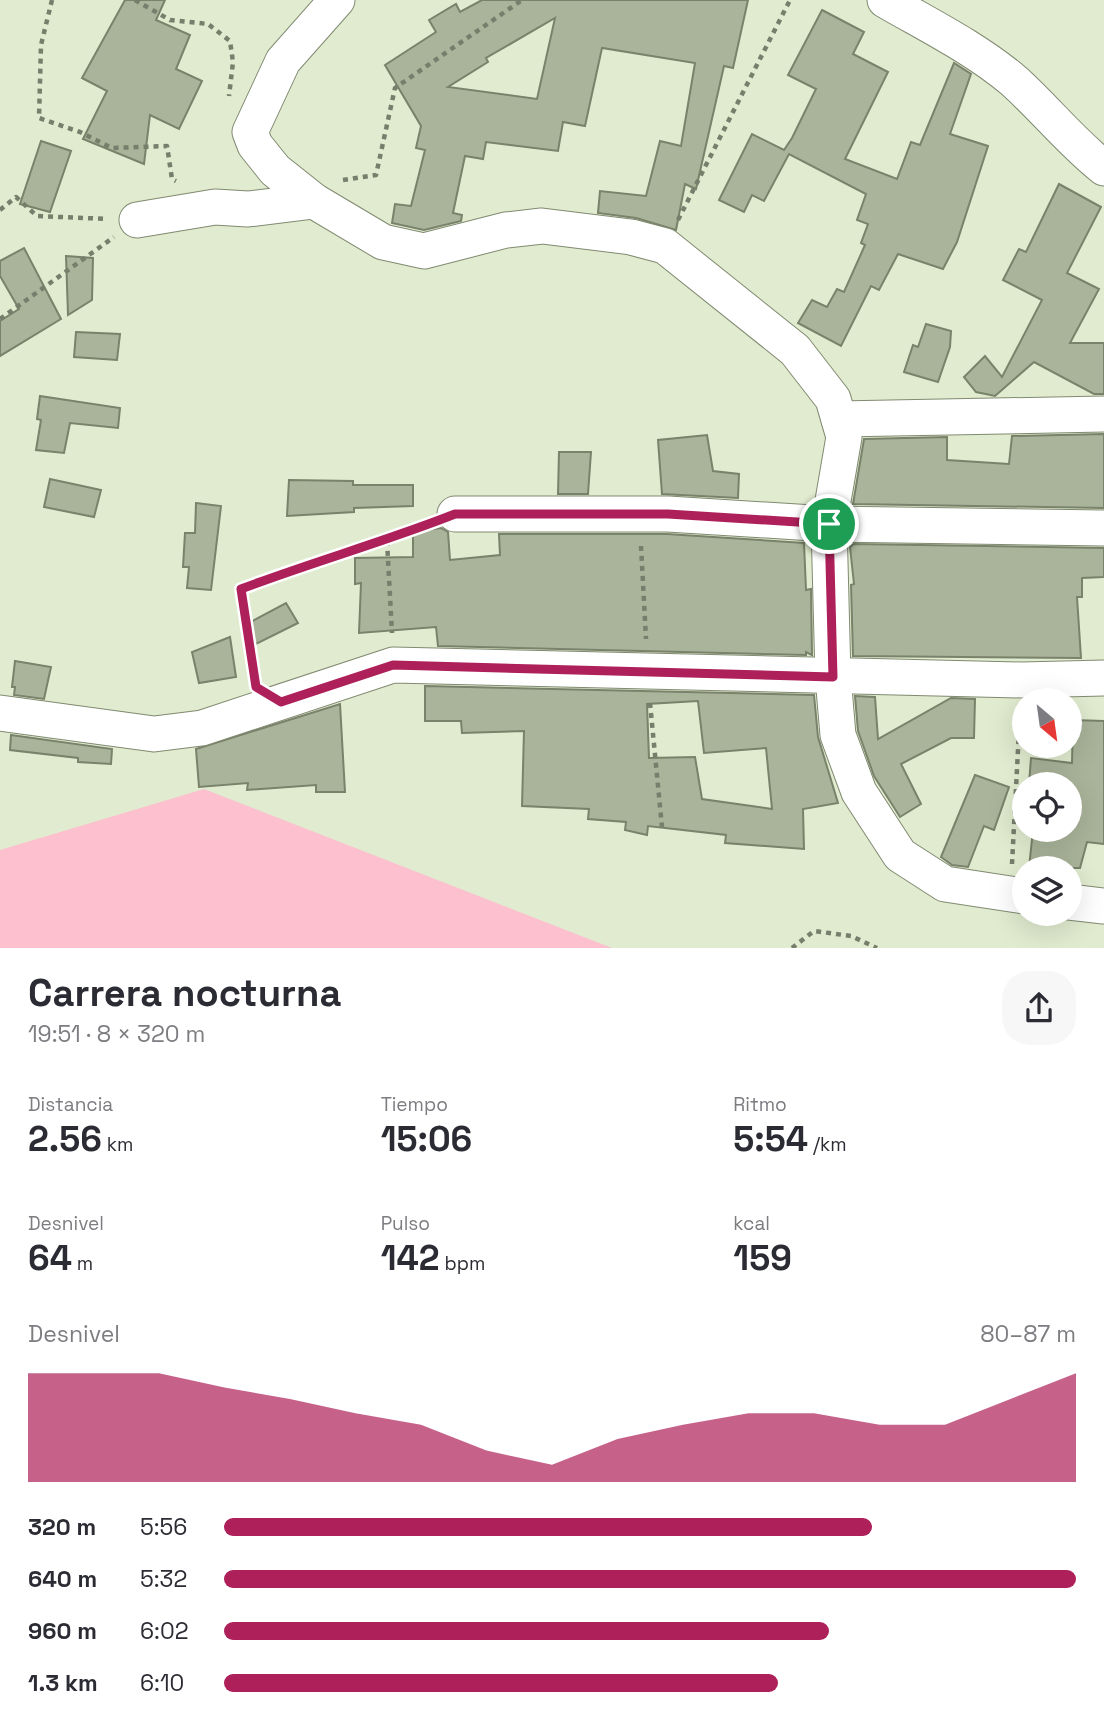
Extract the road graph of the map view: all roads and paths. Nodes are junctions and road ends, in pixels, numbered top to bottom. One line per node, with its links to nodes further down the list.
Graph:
1 (52, 0): 8 (path)
2 (135, 0): 7 (path)
3 (337, 0): 7 (street)
4 (522, 0): 10 (path)
5 (790, 0): 13 (path)
6 (885, 0): 9 (street)
7 (250, 132): 10 (street)
8 (167, 146)
9 (1104, 168)
10 (314, 201): 12 (street); 13 (street)
11 (0, 210): 12 (path)
12 (137, 220): 14 (path)
13 (665, 246): 16 (street)
14 (0, 319)
15 (1104, 414): 16 (street)
16 (839, 419): 18 (street)
17 (455, 514): 18 (street); 20 (path)
18 (829, 524): 19 (street); 22 (street)
19 (1104, 528)
20 (387, 541): 21 (path); 25 (path)
21 (393, 665): 22 (street); 25 (street)
22 (833, 677): 24 (street); 28 (street)
23 (1104, 678): 24 (street)
24 (1022, 680): 27 (path)
25 (281, 702): 26 (street)
26 (0, 713)
27 (1018, 856)
28 (1012, 894)
29 (1082, 903): 30 (street)
30 (1104, 906)
31 (792, 948): 32 (path)
32 (877, 948)

